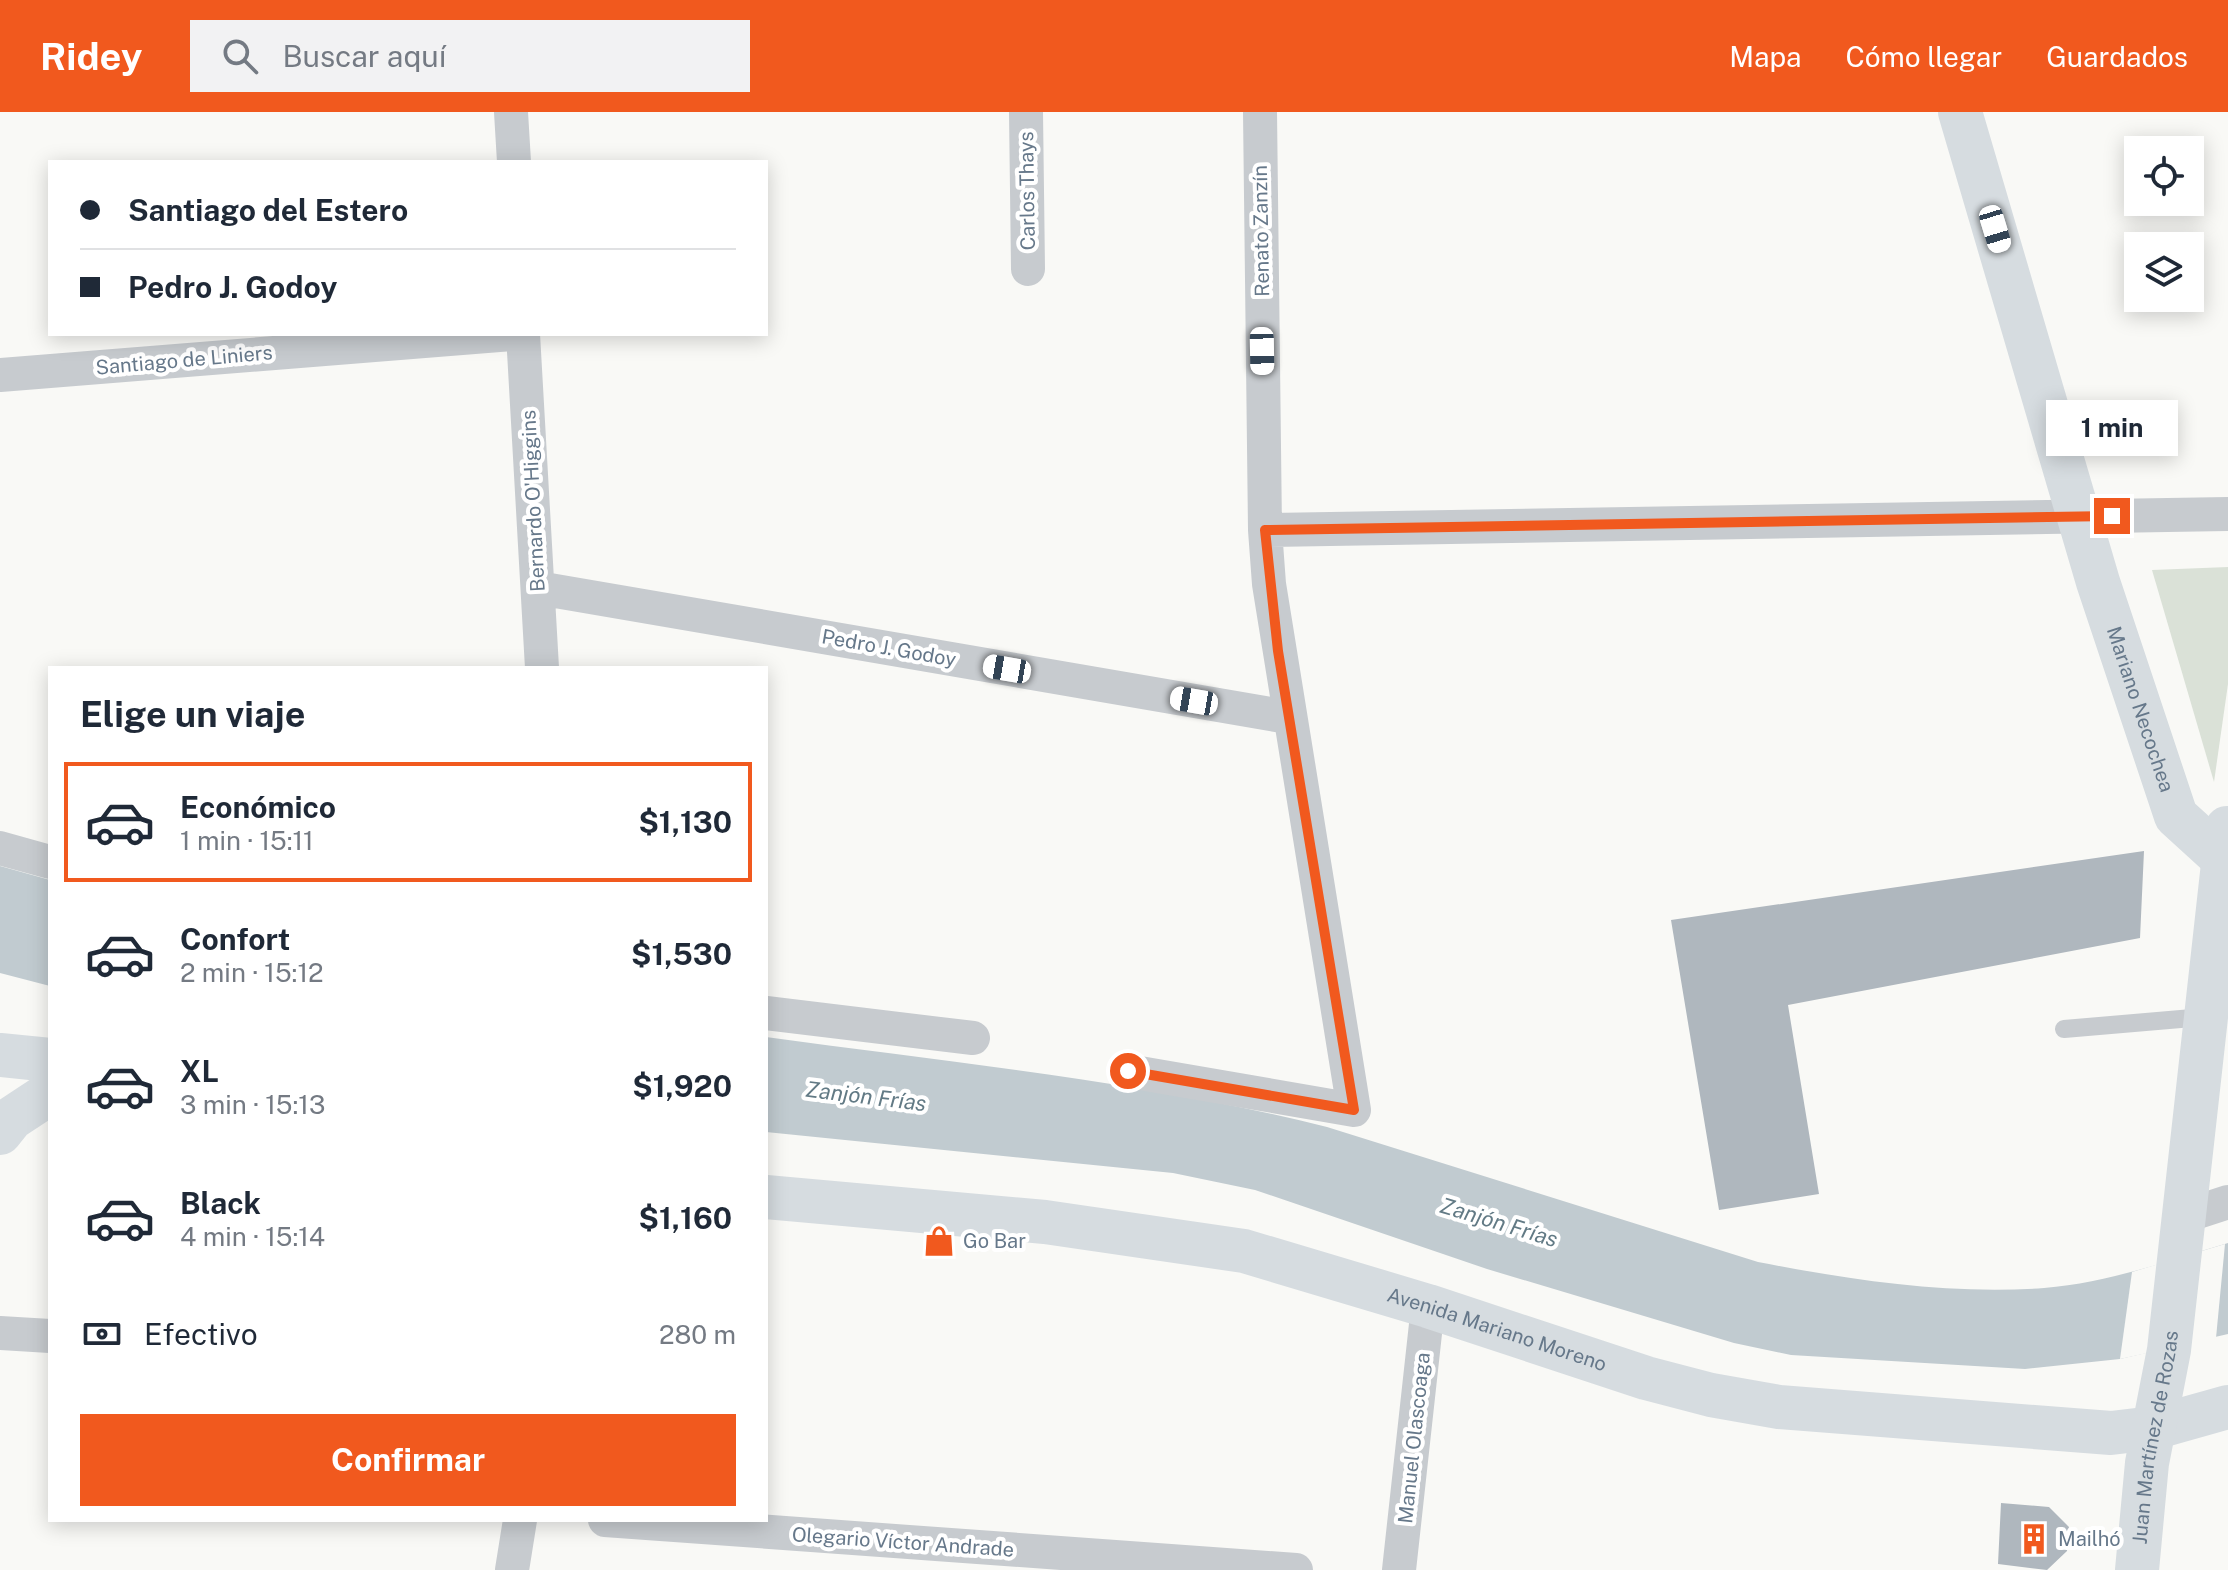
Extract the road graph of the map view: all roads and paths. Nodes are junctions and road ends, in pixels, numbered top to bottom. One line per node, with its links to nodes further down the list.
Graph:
1 (511, 112): 5 (street)
2 (1026, 112): 6 (street, Carlos Thays)
3 (1260, 112): 12 (street, Renato Zanzín)
4 (1960, 112): 11 (main road, Mariano Necochea)
5 (514, 160)
6 (1028, 269)
7 (487, 336): 9 (street, Santiago de Liniers)
8 (523, 336): 13 (street, Bernardo O'Higgins)
9 (0, 375)
10 (2228, 514): 11 (street)
11 (2080, 517): 12 (street); 16 (main road, Mariano Necochea)
12 (1265, 530): 15 (street, Renato Zanzín)
13 (538, 588): 14 (street, Bernardo O'Higgins); 15 (street, Pedro J. Godoy)
14 (542, 666)
15 (1288, 717): 25 (street, Renato Zanzín)
16 (2226, 845): 20 (main road, Mariano Necochea)
17 (0, 848): 18 (street)
18 (48, 861)
19 (768, 1013): 22 (street)
20 (2204, 1017): 21 (lane); 30 (main road, Mariano Necochea)
21 (2064, 1029)
22 (973, 1038)
23 (0, 1055): 24 (main road)
24 (48, 1060)
25 (1128, 1071)
26 (48, 1094): 27 (main road)
27 (0, 1133)
28 (768, 1197): 32 (main road, Avenida Mariano Moreno)
29 (2228, 1202): 30 (street)
30 (2180, 1238): 31 (main road, Mariano Necochea)
31 (2173, 1305): 36 (main road, Juan Martínez de Rozas)
32 (1428, 1306): 36 (main road, Avenida Mariano Moreno); 41 (street, Manuel Olascoaga)
33 (0, 1333): 34 (street)
34 (48, 1336)
35 (2228, 1407): 36 (main road, Avenida Mariano Moreno)
36 (2153, 1428): 42 (main road, Juan Martínez de Rozas)
37 (520, 1522): 39 (street)
38 (633, 1522): 40 (street, Olegario Víctor Andrade)
39 (512, 1570)
40 (1296, 1570)
41 (1399, 1570)
42 (2137, 1570)

